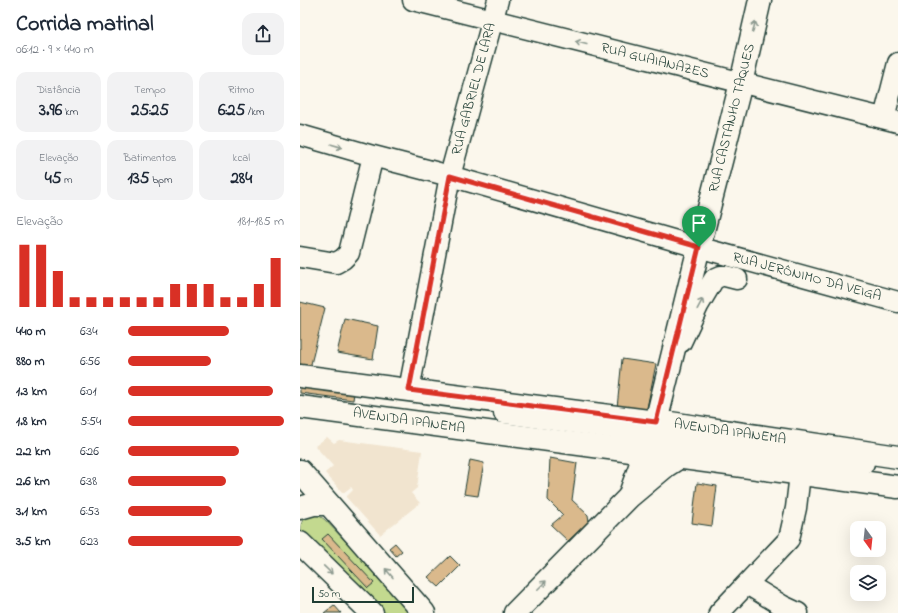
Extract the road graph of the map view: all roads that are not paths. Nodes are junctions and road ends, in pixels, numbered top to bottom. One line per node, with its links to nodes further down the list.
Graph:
1 (413, 0): 4 (street, RUA GUAIANAZES)
2 (498, 0): 4 (street, RUA GABRIEL DE LARA)
3 (760, 0): 6 (main road, RUA CASTANHO TAQUES, one-way to 3)
4 (493, 20): 6 (street, RUA GUAIANAZES, one-way to 4); 10 (street, RUA GABRIEL DE LARA)
5 (898, 63): 7 (street)
6 (741, 83): 7 (street, RUA GUAIANAZES); 11 (main road, RUA CASTANHO TAQUES)
7 (891, 120)
8 (300, 135): 9 (street, RUA JERÔNIMO DA VEIGA, one-way to 9)
9 (373, 156): 10 (street, RUA JERÔNIMO DA VEIGA); 12 (street)
10 (450, 176): 11 (street, RUA JERÔNIMO DA VEIGA); 18 (street, RUA GABRIEL DE LARA)
11 (699, 247): 14 (street, RUA JERÔNIMO DA VEIGA); 15 (main road, RUA CASTANHO TAQUES)
12 (300, 256)
13 (737, 279): 15 (street, one-way to 13)
14 (898, 302)
15 (670, 364): 21 (main road, RUA CASTANHO TAQUES)
16 (300, 376): 18 (main road, AVENIDA IPANEMA)
17 (300, 385): 21 (street)
18 (409, 390): 21 (main road, AVENIDA IPANEMA)
19 (300, 396): 21 (street)
20 (300, 407): 21 (main road, AVENIDA IPANEMA)
21 (650, 438): 22 (main road, AVENIDA IPANEMA); 23 (main road, AVENIDA IPANEMA); 24 (street); 26 (street); 29 (main road, RUA CASTANHO TAQUES)
22 (898, 456)
23 (680, 457): 25 (main road, AVENIDA IPANEMA); 29 (main road)
24 (898, 468)
25 (800, 474): 28 (main road, AVENIDA IPANEMA); 33 (street)
26 (898, 478)
27 (302, 479): 30 (main road)
28 (898, 487)
29 (629, 497): 36 (main road, one-way to 29)
30 (329, 504): 31 (main road); 35 (main road, one-way to 30)
31 (300, 508)
32 (300, 543): 34 (main road, one-way to 34)
33 (747, 584): 37 (street); 38 (street)
34 (372, 613)
35 (424, 613)
36 (514, 613)
37 (719, 613)
38 (798, 613)

